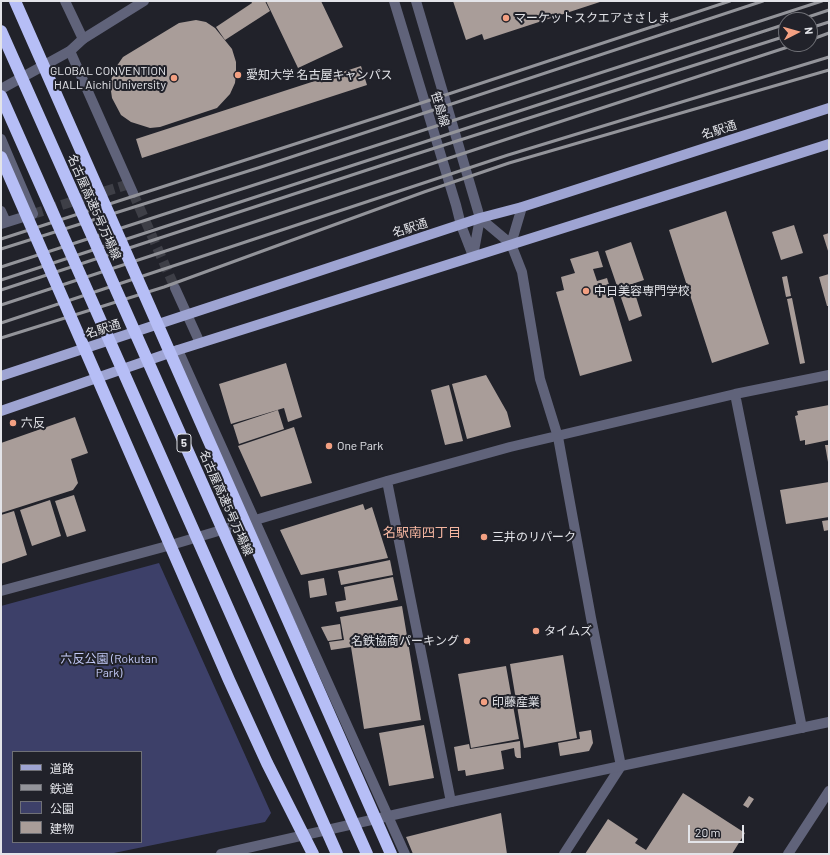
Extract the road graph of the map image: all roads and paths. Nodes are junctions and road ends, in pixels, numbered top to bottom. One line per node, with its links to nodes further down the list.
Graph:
1 (15, 1): 49 (highway, bridge)
2 (65, 1): 7 (street)
3 (144, 1): 7 (street)
4 (394, 1): 20 (street, 笹島線)
5 (416, 1): 18 (street, 笹島線)
6 (1, 31): 48 (highway, 名古屋高速5号万場線 / 5, bridge)
7 (83, 39): 8 (street)
8 (70, 51): 9 (street); 15 (street)
9 (1, 90)
10 (1, 96): 47 (highway, 5, bridge)
11 (829, 108): 16 (main road, 名駅通)
12 (1, 139): 19 (street)
13 (829, 144): 21 (main road)
14 (1, 157): 46 (highway, bridge)
15 (133, 193)
16 (522, 208): 18 (main road, 名駅通); 21 (street)
17 (1, 211): 19 (street)
18 (480, 218): 20 (main road, 名駅通); 21 (street); 22 (street)
19 (4, 223)
20 (461, 225): 22 (street, 笹島線); 24 (main road, 名駅通)
21 (511, 244): 22 (main road); 32 (street)
22 (473, 256): 25 (main road)
23 (175, 288): 24 (street)
24 (188, 315): 25 (street); 28 (main road, 名駅通)
25 (200, 343): 26 (main road)
26 (178, 350): 29 (main road); 34 (street)
27 (829, 375): 30 (street)
28 (1, 376)
29 (100, 378): 31 (main road); 35 (street)
30 (735, 394): 32 (street); 38 (street)
31 (1, 411)
32 (558, 437): 33 (street); 39 (street)
33 (387, 481): 34 (street); 41 (street)
34 (255, 520): 35 (street); 42 (street)
35 (171, 545): 36 (street); 43 (street)
36 (1, 591)
37 (829, 722): 38 (street)
38 (802, 728): 39 (street)
39 (621, 766): 41 (street); 51 (street)
40 (829, 791): 52 (street)
41 (450, 802): 42 (street)
42 (388, 816): 43 (street); 50 (street)
43 (301, 837): 44 (street); 45 (street)
44 (221, 854)
45 (309, 854)
46 (313, 854)
47 (337, 854)
48 (367, 854)
49 (392, 854)
50 (405, 854)
51 (564, 854)
52 (788, 854)

